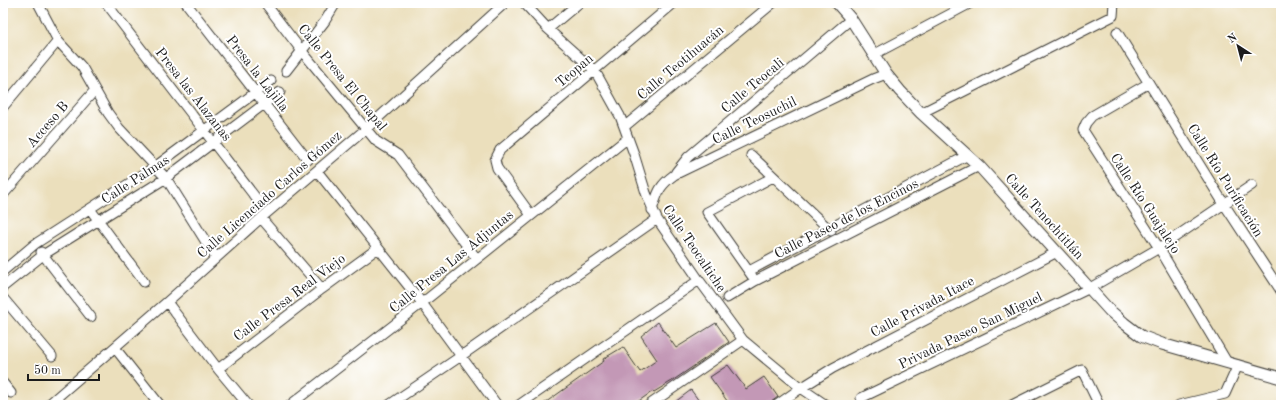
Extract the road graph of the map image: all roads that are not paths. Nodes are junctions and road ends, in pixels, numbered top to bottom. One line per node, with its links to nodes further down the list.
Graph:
1 (38, 3): 17 (street)
2 (106, 3): 33 (street, Presa las Alazanas)
3 (186, 3): 26 (street, Presa la Lajilla)
4 (265, 3): 18 (street, Calle Presa El Chapal)
5 (336, 3): 18 (street)
6 (505, 3): 32 (street, Calle Licenciado Carlos Gómez)
7 (524, 3): 15 (street, Calle Teocaltiche)
8 (579, 3): 15 (street)
9 (674, 3): 21 (street, Teopan)
10 (772, 3): 31 (street, Calle Teotihuacán)
11 (837, 3): 14 (street, Calle Tenochtitlán)
12 (970, 3): 19 (street)
13 (1114, 3): 30 (street)
14 (851, 19): 19 (street, Calle Tenochtitlán); 43 (street, Calle Teocali)
15 (548, 29): 21 (street, Calle Teocaltiche)
16 (1117, 32): 24 (street, Calle Río Purificación)
17 (58, 41): 25 (street); 29 (street)
18 (301, 50): 20 (street); 32 (street, Calle Presa El Chapal)
19 (873, 55): 22 (street, Calle Tenochtitlán)
20 (286, 71)
21 (594, 71): 31 (street, Calle Teocaltiche); 53 (street, Teopan)
22 (886, 74): 30 (street, Calle Tenochtitlán); 43 (street, Calle Teosuchil)
23 (271, 80): 26 (street, Calle Palmas)
24 (1149, 83): 50 (street, Calle Río Purificación); 61 (street, Calle Río Guajalejo)
25 (95, 90): 39 (street); 48 (street, Acceso B)
26 (255, 92): 28 (street, Presa la Lajilla); 33 (street, Calle Palmas)
27 (280, 92): 28 (street, Calle Palmas)
28 (264, 103): 35 (street, Calle Palmas); 38 (street, Presa la Lajilla)
29 (3, 107)
30 (921, 113): 37 (street, Calle Tenochtitlán)
31 (624, 127): 34 (street, Calle Teocaltiche)
32 (367, 128): 42 (street, Calle Licenciado Carlos Gómez); 65 (street, Calle Presa El Chapal)
33 (204, 130): 35 (street, Presa las Alazanas); 39 (street, Calle Palmas)
34 (628, 138): 52 (street, Calle Teocaltiche); 53 (street, Calle Presa Las Adjuntas)
35 (213, 142): 45 (street, Calle Palmas); 49 (street, Presa las Alazanas)
36 (751, 155): 44 (street)
37 (968, 155): 40 (street, Calle Tenochtitlán); 41 (street, Calle Paseo de los Encinos)
38 (308, 160)
39 (156, 166): 45 (street); 51 (street, Calle Palmas)
40 (979, 166): 46 (street, Calle Paseo de los Encinos); 62 (street, Calle Tenochtitlán)
41 (940, 169): 46 (street); 57 (street, Calle Paseo de los Encinos)
42 (318, 171): 54 (street, Calle Licenciado Carlos Gómez); 60 (street)
43 (674, 175): 52 (street, Calle Teosuchil)
44 (773, 177): 57 (street); 67 (street)
45 (166, 178): 56 (street, Calle Palmas); 64 (street)
46 (947, 182): 58 (street, Calle Paseo de los Encinos)
47 (1252, 186): 50 (street, Privada Paseo San Miguel)
48 (3, 195)
49 (259, 202)
50 (1224, 204): 61 (street, Privada Paseo San Miguel); 74 (street, Calle Río Purificación)
51 (90, 209): 56 (street); 59 (street, Calle Palmas)
52 (652, 210): 55 (street, Calle Teocaltiche)
53 (531, 215): 65 (street, Calle Presa Las Adjuntas)
54 (262, 218): 64 (street, Calle Licenciado Carlos Gómez); 73 (street)
55 (657, 219): 68 (street, Calle Teocaltiche); 83 (street)
56 (98, 220): 63 (street, Calle Palmas); 70 (street)
57 (828, 229): 58 (street); 67 (street, Calle Paseo de los Encinos)
58 (838, 238): 69 (street, Calle Paseo de los Encinos)
59 (35, 244): 63 (street); 66 (street, Calle Palmas)
60 (378, 248): 73 (street, Calle Presa Real Viejo); 78 (street)
61 (1159, 248): 72 (street, Privada Paseo San Miguel); 84 (street, Calle Río Guajalejo)
62 (1057, 252): 72 (street, Calle Tenochtitlán); 89 (street, Calle Privada Itace)
63 (43, 255): 71 (street, Calle Palmas); 79 (street)
64 (216, 258): 77 (street, Calle Licenciado Carlos Gómez)
65 (477, 259): 78 (street, Calle Presa Las Adjuntas)
66 (3, 271)
67 (749, 271): 69 (street)
68 (699, 280): 80 (street, Calle Teocaltiche); 98 (street)
69 (755, 281): 76 (street, Calle Paseo de los Encinos)
70 (144, 282)
71 (3, 287)
72 (1090, 288): 84 (street, Calle Tenochtitlán); 91 (street, Privada Paseo San Miguel)
73 (322, 289): 86 (street, Calle Presa Real Viejo)
74 (1281, 291)
75 (3, 298): 82 (street)
76 (727, 298)
77 (167, 302): 81 (street, Calle Licenciado Carlos Gómez); 86 (street)
78 (422, 303): 83 (street); 95 (street, Calle Presa Las Adjuntas)
79 (91, 318)
80 (743, 340): 89 (street, Calle Teocaltiche); 99 (street)
81 (115, 348): 92 (street, Calle Licenciado Carlos Gómez); 93 (street)
82 (52, 356)
83 (461, 356): 96 (street); 97 (street)
84 (1227, 362): 85 (street, Calle Tenochtitlán)
85 (1238, 365): 87 (street, Calle Tenochtitlán); 104 (street)
86 (218, 369): 94 (street)
87 (1281, 378)
88 (3, 383): 90 (street)
89 (801, 388): 100 (street, Calle Privada Itace); 101 (street, Calle Teocaltiche)
90 (11, 393)
91 (861, 398)
92 (51, 404)
93 (160, 405)
94 (248, 405)
95 (290, 405)
96 (389, 405)
97 (497, 405)
98 (518, 405)
99 (649, 405)
100 (777, 405)
101 (826, 405)
102 (1012, 405): 103 (street)
103 (1098, 405)
104 (1179, 405)

